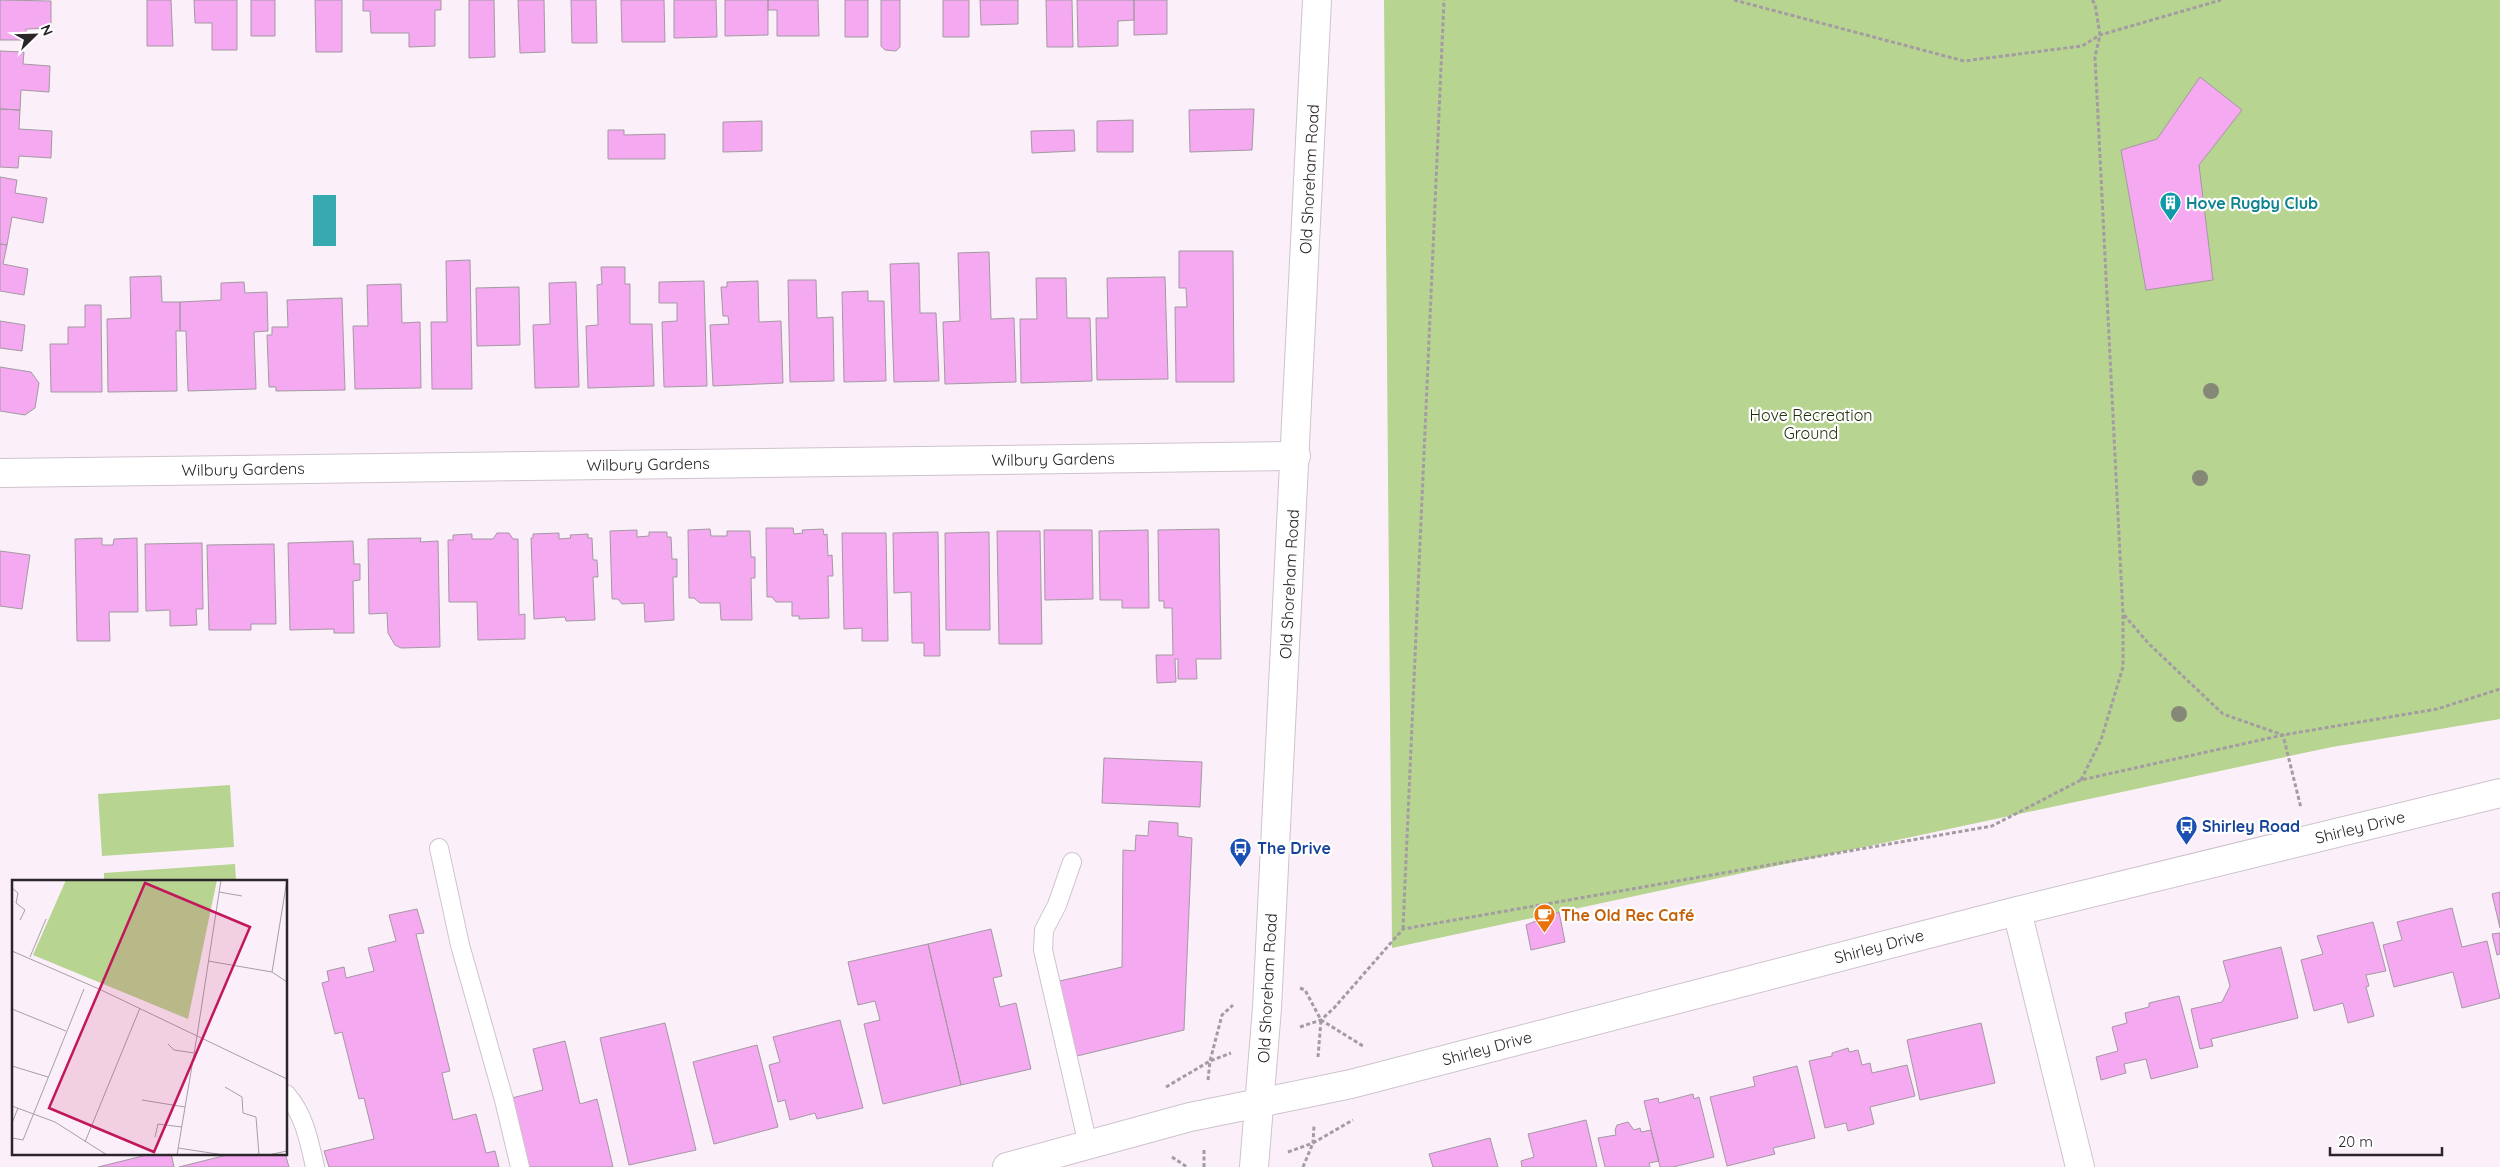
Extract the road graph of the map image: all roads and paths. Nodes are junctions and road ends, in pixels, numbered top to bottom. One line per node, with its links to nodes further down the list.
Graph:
1 (1317, 0): 7 (street, Old Shoreham Road)
2 (1444, 0): 18 (path)
3 (1734, 0): 6 (path)
4 (2092, 0): 6 (path)
5 (2221, 0): 6 (path)
6 (2100, 35): 9 (path)
7 (1296, 456): 8 (street, Wilbury Gardens); 19 (street, Old Shoreham Road)
8 (0, 473)
9 (2123, 615): 11 (path); 12 (path)
10 (2500, 689): 11 (path)
11 (2283, 734): 12 (path); 14 (path)
12 (2081, 780): 18 (path)
13 (2500, 793): 14 (street, Shirley Drive)
14 (2308, 840): 17 (street, Shirley Drive)
15 (439, 848): 26 (lane)
16 (1072, 862): 24 (lane)
17 (2018, 911): 21 (street, Shirley Drive); 29 (street)
18 (1403, 929): 20 (path)
19 (1267, 977): 20 (path); 23 (street, Old Shoreham Road)
20 (1321, 1020): 21 (path)
21 (1402, 1070): 23 (street, Shirley Drive)
22 (288, 1096): 25 (lane)
23 (1260, 1103): 24 (street); 28 (street, Old Shoreham Road)
24 (1088, 1145): 27 (street)
25 (315, 1167)
26 (520, 1167)
27 (1007, 1167)
28 (1254, 1167)
29 (2080, 1167)

